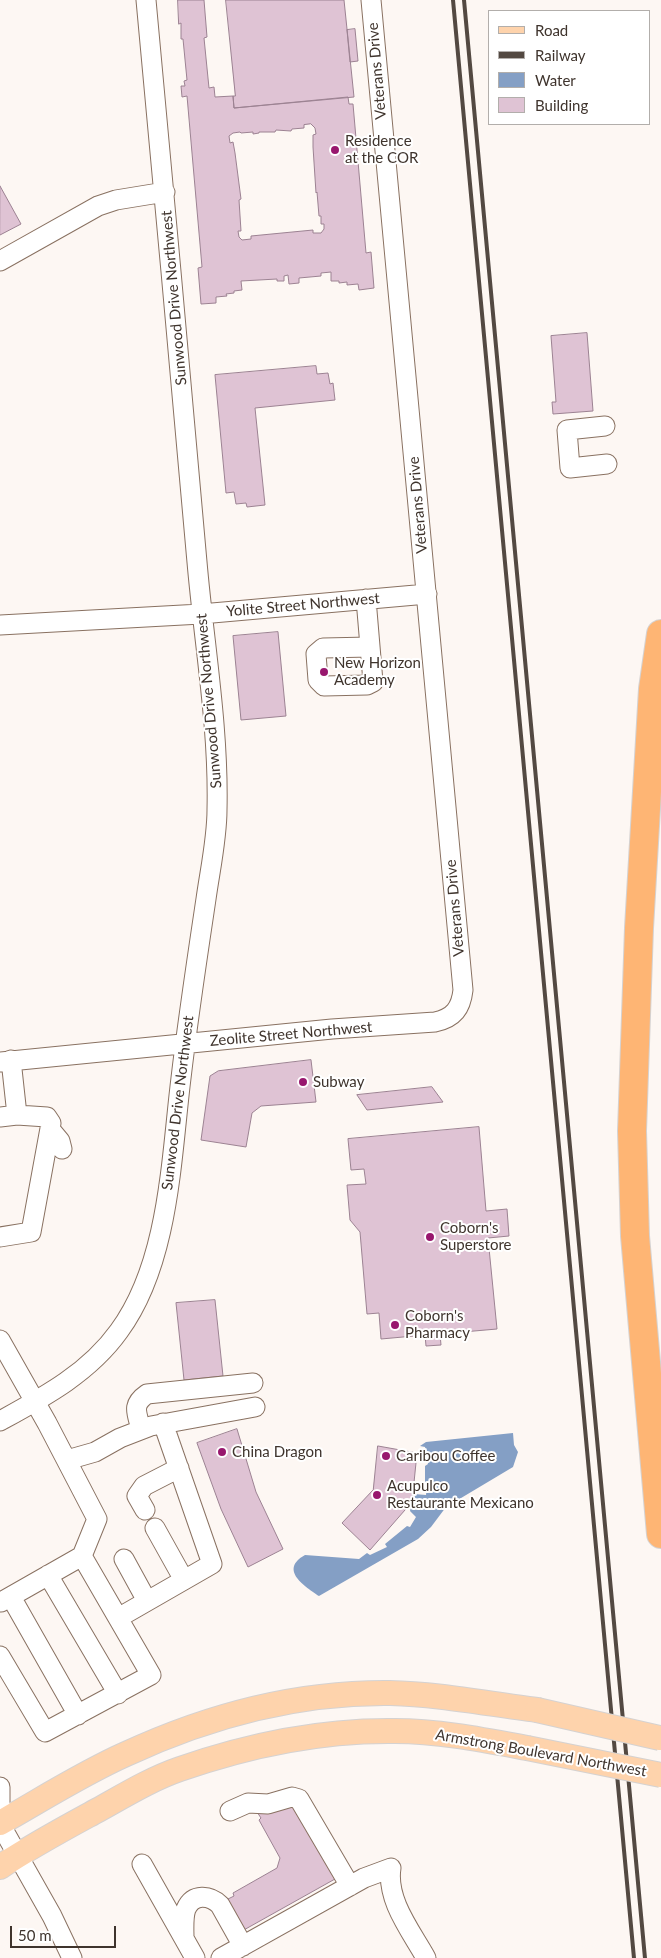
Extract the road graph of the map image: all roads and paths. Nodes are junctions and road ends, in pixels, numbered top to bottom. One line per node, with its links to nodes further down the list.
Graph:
1 (146, 0): 3 (street, Sunwood Drive Northwest)
2 (370, 0): 7 (street, Veterans Drive)
3 (165, 192): 4 (street); 9 (street, Sunwood Drive Northwest)
4 (0, 261)
5 (606, 426): 6 (street)
6 (607, 464)
7 (426, 594): 8 (street, Yolite Street Northwest); 13 (street, Veterans Drive)
8 (366, 599): 9 (street, Yolite Street Northwest); 12 (street)
9 (201, 614): 10 (street, Yolite Street Northwest); 14 (street, Sunwood Drive Northwest)
10 (0, 625)
11 (661, 634): 31 (highway)
12 (370, 647)
13 (458, 1009): 14 (street, Zeolite Street Northwest)
14 (185, 1044): 15 (street, Zeolite Street Northwest); 22 (street, Sunwood Drive Northwest)
15 (6, 1061): 16 (street)
16 (8, 1116): 17 (street)
17 (50, 1128): 18 (street); 18 (street)
18 (42, 1173): 19 (street)
19 (0, 1237)
20 (0, 1340): 22 (street)
21 (253, 1383): 26 (street)
22 (34, 1402): 24 (street, Sunwood Drive Northwest); 27 (street)
23 (255, 1407): 25 (street)
24 (0, 1421)
25 (163, 1424): 26 (street); 28 (street)
26 (141, 1429): 27 (street)
27 (66, 1460): 32 (street)
28 (179, 1468): 29 (street); 35 (street)
29 (145, 1510)
30 (155, 1528): 35 (street)
31 (661, 1534)
32 (82, 1556): 34 (street); 38 (street)
33 (124, 1559): 37 (street)
34 (48, 1575): 36 (street); 40 (street)
35 (184, 1580): 37 (street)
36 (5, 1600): 41 (street)
37 (147, 1601): 38 (street)
38 (118, 1618): 40 (street)
39 (0, 1656): 41 (street)
40 (118, 1694): 41 (street)
41 (78, 1715)
42 (661, 1738): 47 (main road, bridge)
43 (661, 1776): 48 (main road, Armstrong Boulevard Northwest, bridge)
44 (0, 1787): 46 (street)
45 (230, 1811): 50 (street)
46 (0, 1818)
47 (0, 1824): 48 (street)
48 (8, 1861): 53 (street)
49 (142, 1864): 51 (street)
50 (350, 1886): 52 (street); 56 (street)
51 (184, 1938): 52 (street); 54 (street)
52 (243, 1946): 55 (street)
53 (72, 1958)
54 (195, 1958)
55 (221, 1958)
56 (426, 1958)

